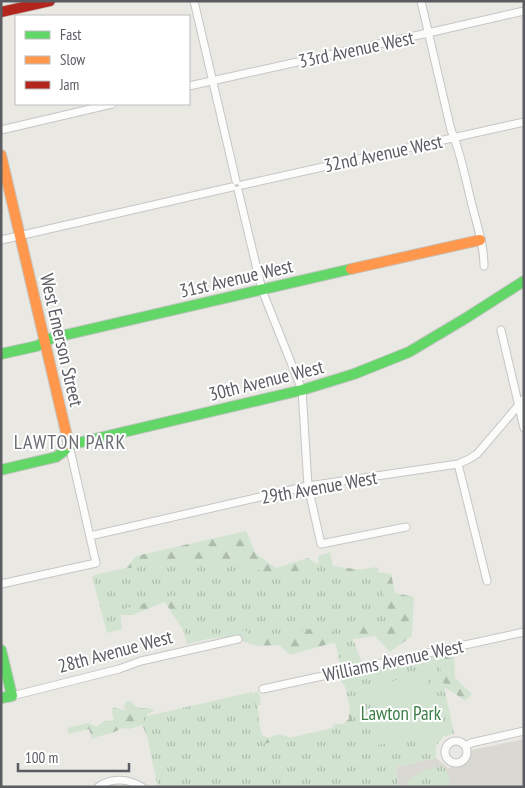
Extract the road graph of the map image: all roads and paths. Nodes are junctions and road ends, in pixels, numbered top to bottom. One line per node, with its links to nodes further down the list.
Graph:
1 (50, 1): 5 (street)
2 (194, 1): 7 (street)
3 (421, 1): 6 (street)
4 (524, 10): 6 (street, 33rd Avenue West)
5 (1, 12)
6 (428, 33): 7 (street, 33rd Avenue West); 12 (street)
7 (212, 80): 8 (street, 33rd Avenue West); 14 (street)
8 (190, 86)
9 (108, 105): 11 (street)
10 (524, 122): 12 (street, 32nd Avenue West)
11 (1, 130)
12 (455, 138): 14 (street, 32nd Avenue West); 17 (street)
13 (1, 155): 15 (street, West Emerson Street)
14 (237, 186): 15 (street, 32nd Avenue West); 20 (street)
15 (20, 236): 16 (street, 32nd Avenue West); 22 (street, West Emerson Street)
16 (1, 240)
17 (480, 240): 18 (street); 20 (street, 31st Avenue West)
18 (484, 266)
19 (524, 281): 24 (street, 30th Avenue West)
20 (262, 290): 22 (street, 31st Avenue West); 24 (street)
21 (501, 330): 25 (street)
22 (45, 342): 23 (street, 31st Avenue West); 28 (street, West Emerson Street)
23 (1, 354)
24 (302, 390): 28 (street, 30th Avenue West); 31 (street)
25 (521, 402): 26 (street); 29 (street, 29th Avenue West)
26 (523, 419): 27 (street)
27 (524, 428)
28 (69, 445): 30 (street, 30th Avenue West); 33 (street, West Emerson Street)
29 (458, 464): 31 (street, 29th Avenue West); 34 (street)
30 (1, 470)
31 (308, 486): 32 (street); 33 (street, 29th Avenue West)
32 (406, 528)
33 (90, 536): 35 (street, West Emerson Street)
34 (487, 581)
35 (1, 584)
36 (524, 632): 39 (street, Williams Avenue West)
37 (238, 639): 40 (street, 28th Avenue West)
38 (1, 650): 40 (street)
39 (263, 689)
40 (12, 696): 41 (street, 28th Avenue West)
41 (1, 698)
42 (524, 731): 43 (street)
43 (465, 746)
44 (98, 787): 45 (street)
45 (142, 787)

